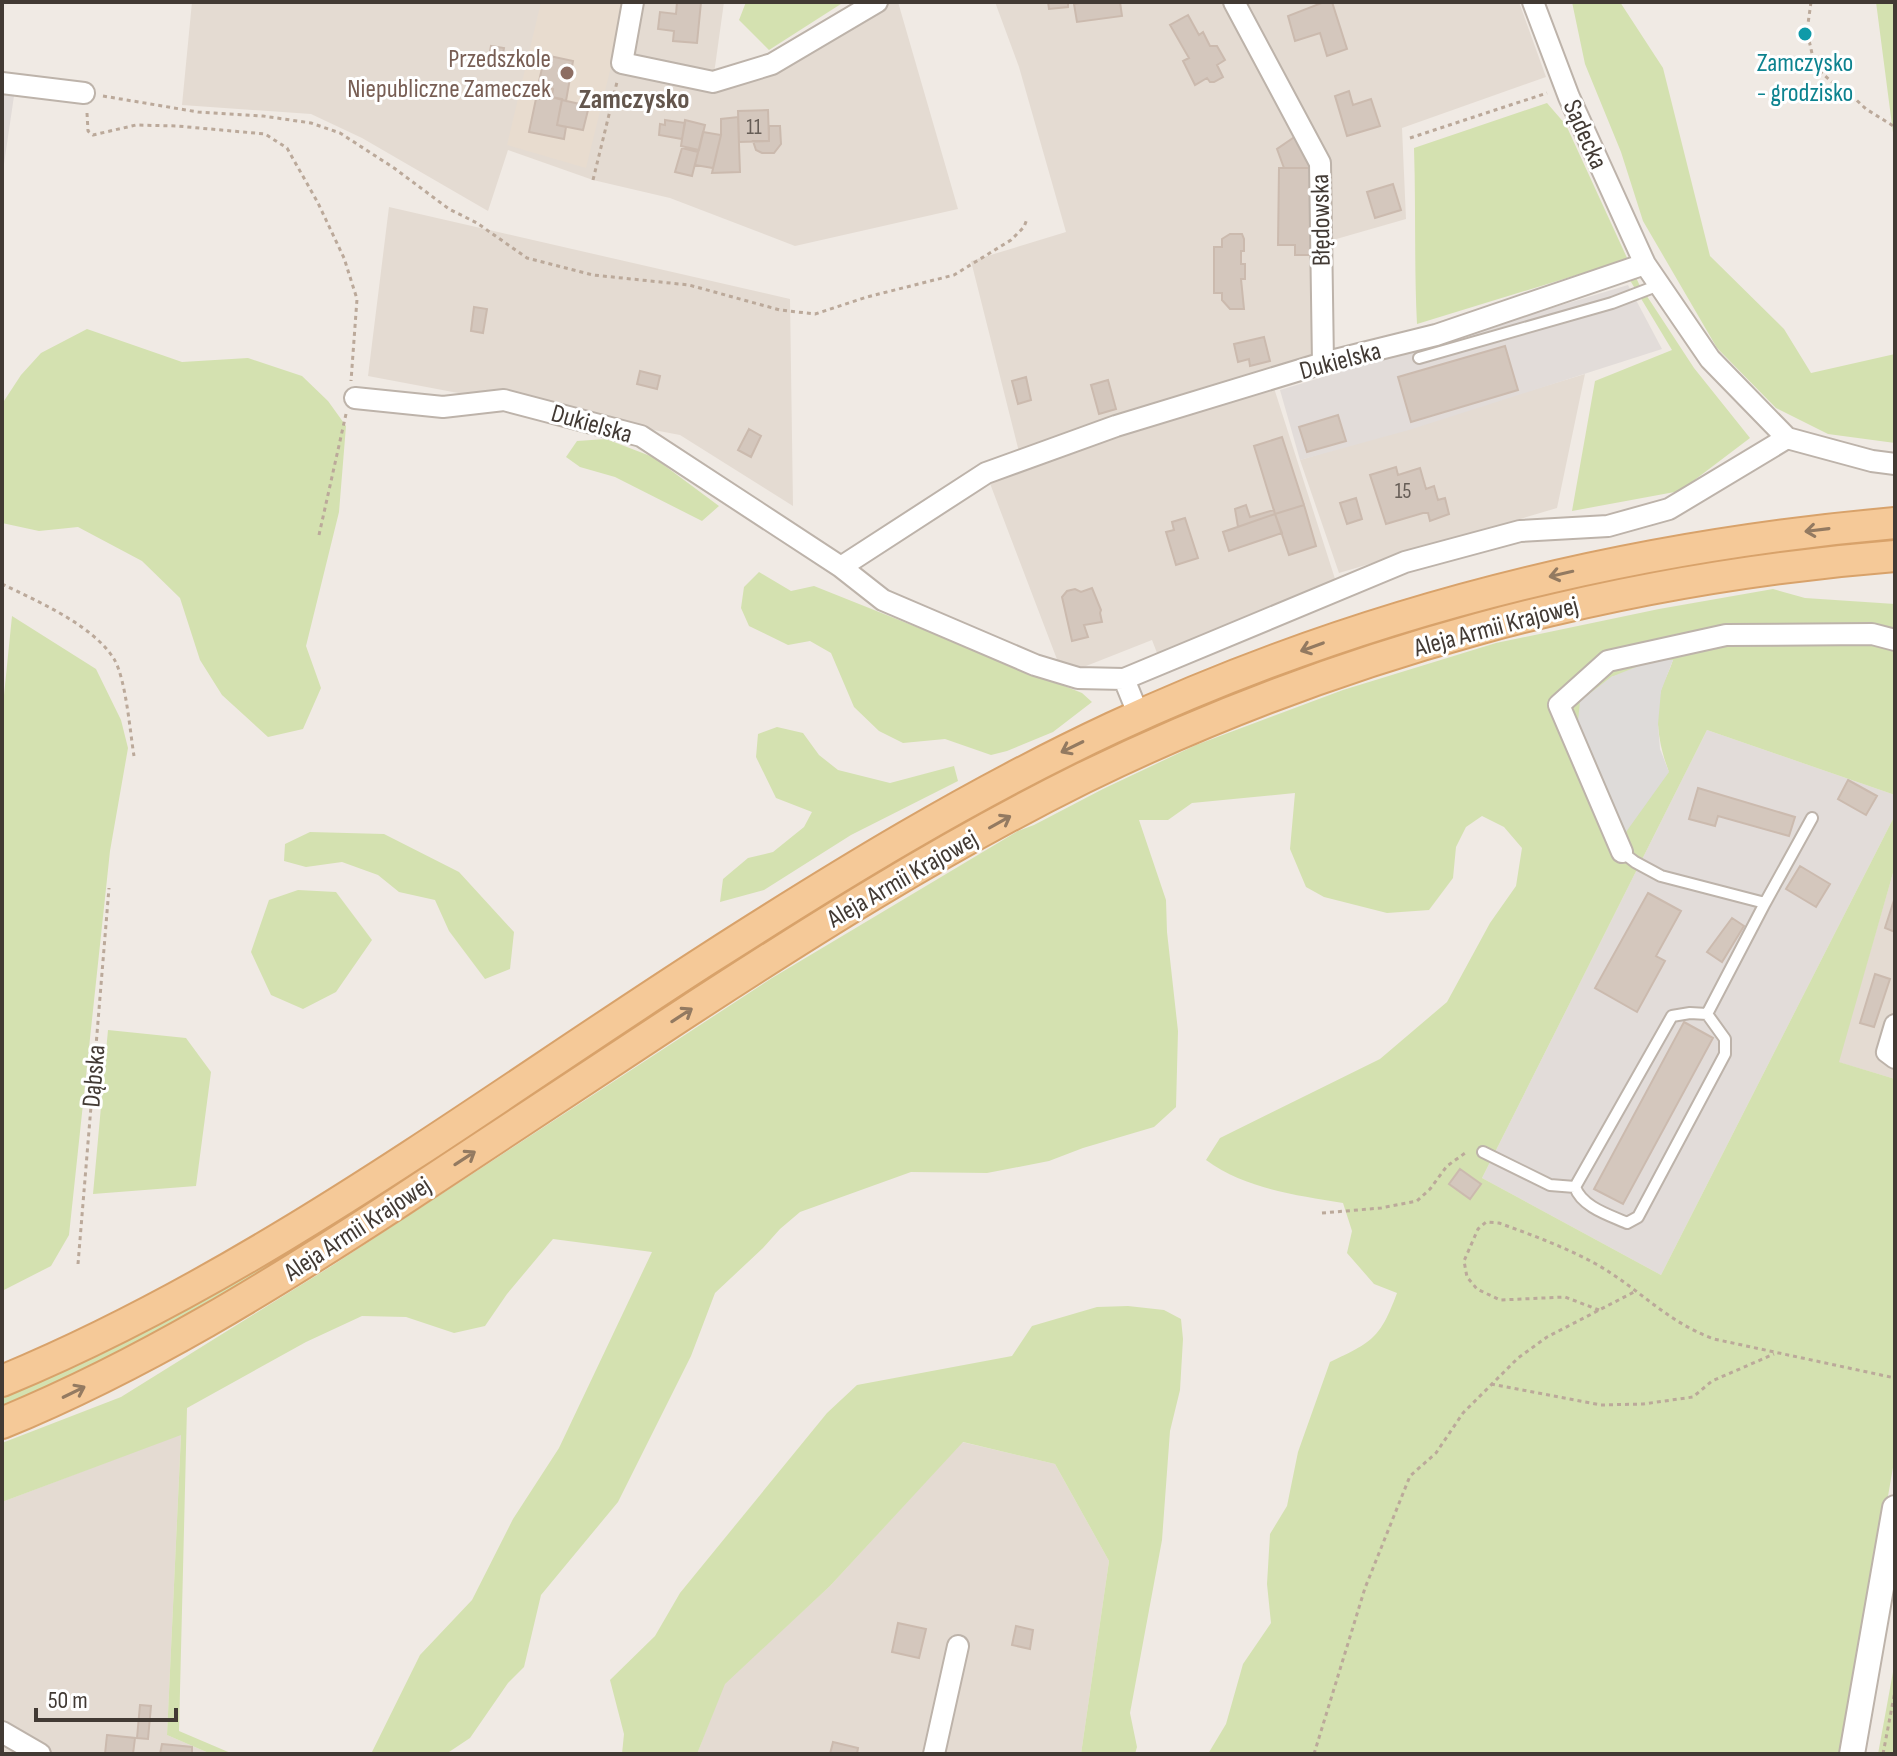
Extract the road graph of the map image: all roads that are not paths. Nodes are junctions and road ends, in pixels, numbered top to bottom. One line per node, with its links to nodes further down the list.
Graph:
1 (633, 2): 2 (street)
2 (877, 2)
3 (1234, 2): 10 (street, Błędowska)
4 (1533, 2): 7 (street, Sądecka)
5 (2, 83): 6 (street)
6 (84, 93)
7 (1645, 264): 8 (street); 10 (street, Dukielska)
8 (1659, 285): 9 (lane); 12 (street)
9 (1419, 358)
10 (1323, 363): 16 (street, Dukielska)
11 (355, 398): 16 (street, Dukielska)
12 (1787, 438): 13 (street); 18 (street, Dukielska)
13 (1895, 464)
14 (1895, 523): 19 (main road, Aleja Armii Krajowej, one-way to 19)
15 (1895, 556): 29 (main road, Aleja Armii Krajowej, one-way to 15)
16 (841, 567): 18 (street, Dukielska)
17 (1895, 640): 21 (street)
18 (1124, 679): 19 (street)
19 (1139, 716): 28 (main road, Aleja Armii Krajowej, one-way to 28)
20 (1812, 818): 22 (lane)
21 (1622, 852): 22 (lane)
22 (1765, 903): 23 (lane)
23 (1707, 1014): 27 (lane); 27 (lane)
24 (1895, 1025): 25 (street)
25 (1895, 1058)
26 (1483, 1152): 27 (lane)
27 (1575, 1187)
28 (2, 1381)
29 (2, 1423)
30 (1895, 1508): 35 (street)
31 (958, 1646): 34 (street)
32 (2, 1732): 33 (street)
33 (40, 1754)
34 (934, 1754)
35 (1852, 1754)

